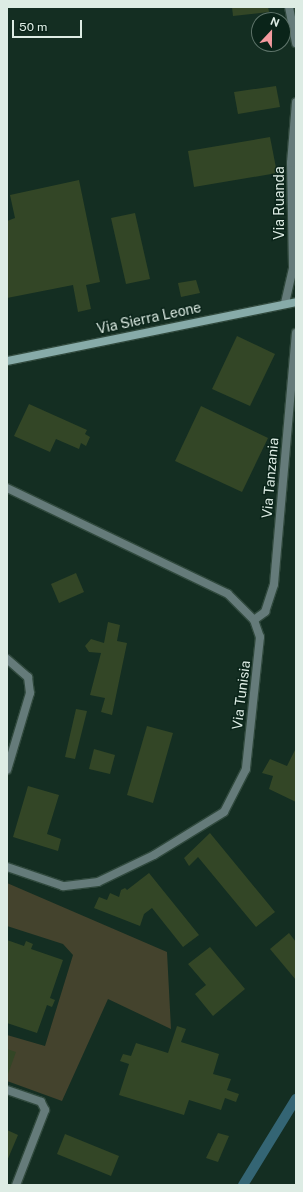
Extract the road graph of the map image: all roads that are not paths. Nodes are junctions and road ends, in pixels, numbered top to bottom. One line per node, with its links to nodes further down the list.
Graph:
1 (289, 7): 2 (street)
2 (296, 43)
3 (296, 102): 5 (street, Via Ruanda)
4 (296, 302): 5 (street, Via Sierra Leone)
5 (285, 303): 7 (street, Via Sierra Leone)
6 (296, 333): 9 (street, Via Tanzania)
7 (7, 361)
8 (7, 488): 9 (street)
9 (254, 620): 12 (street, Via Tunisia)
10 (7, 659): 11 (street)
11 (7, 770)
12 (7, 867)
13 (7, 1090): 14 (street)
14 (16, 1185)

